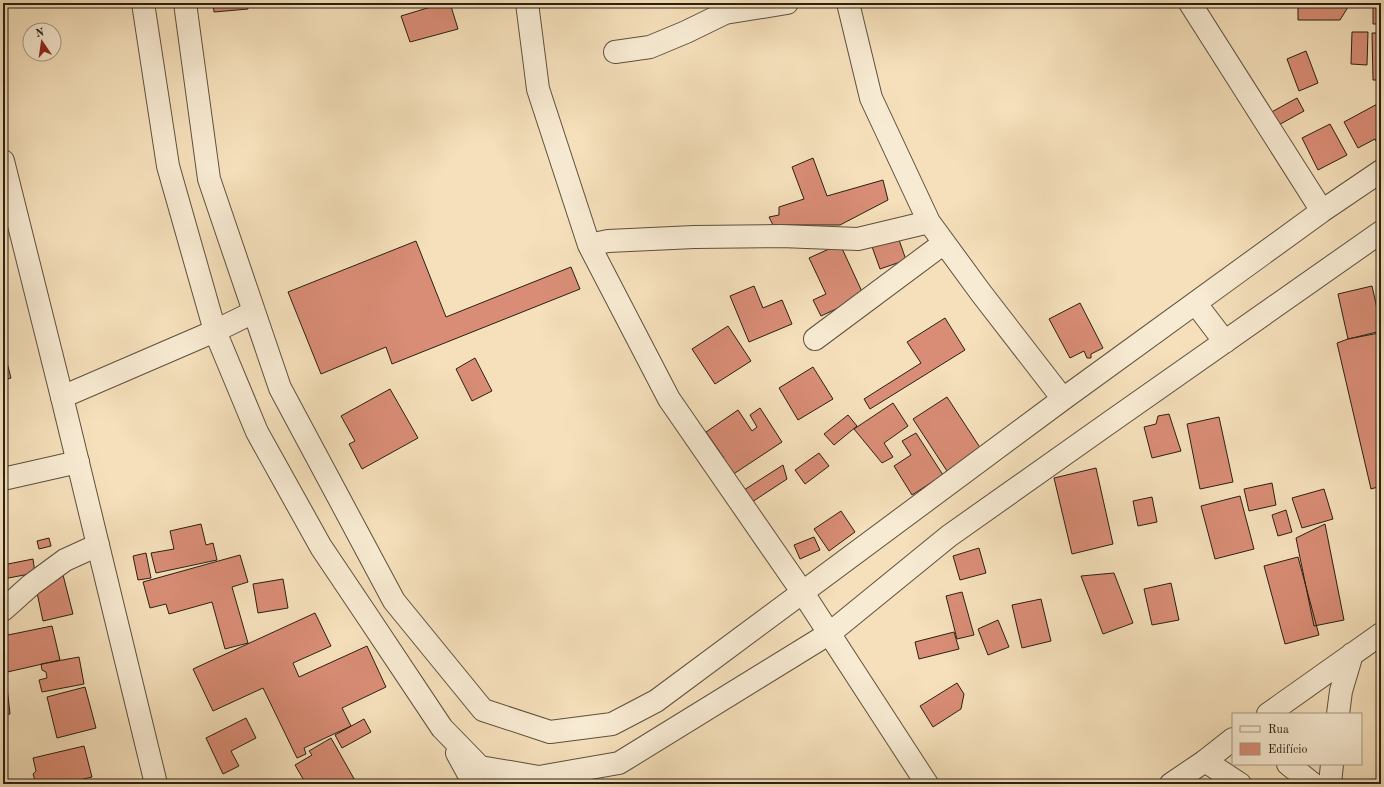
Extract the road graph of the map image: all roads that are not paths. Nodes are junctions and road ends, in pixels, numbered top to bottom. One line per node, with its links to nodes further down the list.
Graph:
1 (143, 3): 17 (street)
2 (186, 3): 16 (street)
3 (527, 3): 14 (street)
4 (787, 3): 7 (street)
5 (848, 3): 11 (street)
6 (1190, 3): 10 (street)
7 (615, 52)
8 (3, 161): 20 (street)
9 (1381, 171): 10 (street)
10 (1322, 211): 15 (street)
11 (928, 222): 13 (street); 14 (street)
12 (1381, 232): 19 (street)
13 (944, 243): 18 (street); 21 (street)
14 (589, 245): 25 (street)
15 (1196, 304): 19 (street); 21 (street)
16 (254, 312): 17 (street); 26 (street)
17 (216, 331): 20 (street); 28 (street)
18 (815, 339)
19 (1225, 342): 29 (street)
20 (62, 397): 22 (street)
21 (1063, 399): 25 (street)
22 (78, 462): 23 (street); 24 (street)
23 (3, 479)
24 (98, 545): 27 (street); 40 (street)
25 (803, 593): 26 (street); 29 (street)
26 (394, 601): 28 (street)
27 (3, 610)
28 (368, 617): 34 (street)
29 (830, 633): 37 (street); 43 (street)
30 (1381, 634): 31 (street)
31 (1352, 654): 32 (street); 33 (street)
32 (1269, 713)
33 (1338, 713)
34 (442, 728): 37 (street); 41 (street)
35 (1232, 740): 36 (street)
36 (1205, 761): 44 (street); 45 (street)
37 (619, 763): 42 (street)
38 (1289, 765): 46 (street)
39 (1332, 765): 47 (street)
40 (156, 784)
41 (474, 784)
42 (592, 784)
43 (927, 784)
44 (1171, 784)
45 (1240, 784)
46 (1313, 784)
47 (1330, 784)

